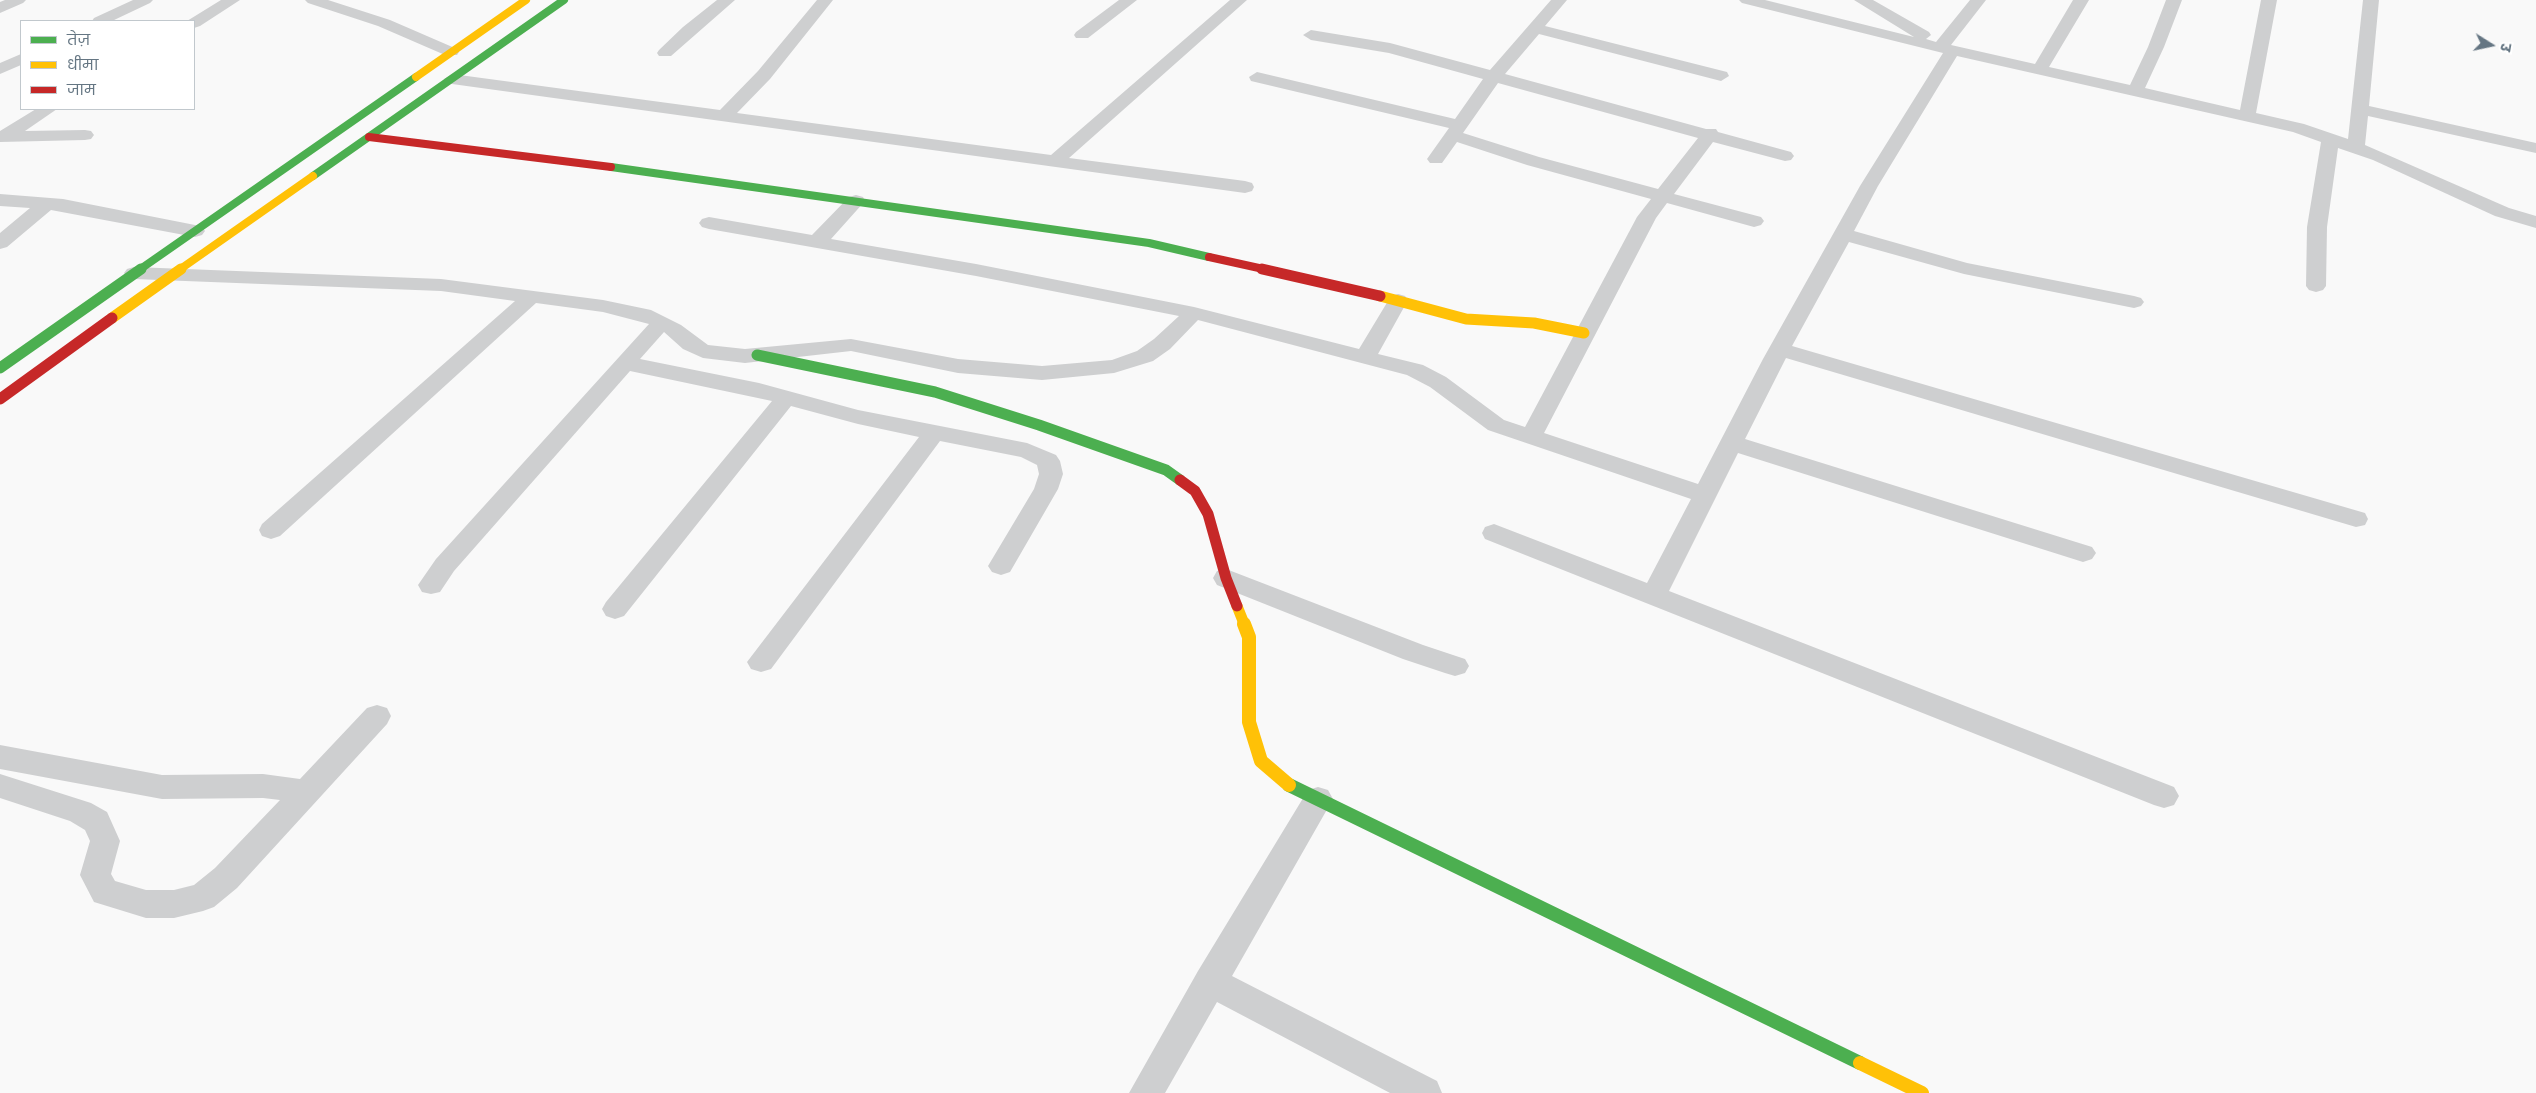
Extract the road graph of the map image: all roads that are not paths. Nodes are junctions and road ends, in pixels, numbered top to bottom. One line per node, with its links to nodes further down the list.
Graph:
1 (18, 0): 19 (street)
2 (144, 0): 20 (street)
3 (232, 0): 21 (street)
4 (313, 0): 27 (street)
5 (526, 0): 27 (street)
6 (564, 0): 35 (street)
7 (728, 0): 28 (street)
8 (824, 0): 39 (street)
9 (1129, 0): 25 (street)
10 (1239, 0): 51 (street)
11 (1559, 0): 23 (street)
12 (1747, 0): 22 (street)
13 (1978, 0): 26 (street)
14 (2082, 0): 31 (street)
15 (2174, 0): 36 (street)
16 (2269, 0): 40 (street)
17 (2371, 0): 37 (street)
18 (1867, 2): 22 (street); 26 (street)
19 (0, 8)
20 (102, 20)
21 (195, 22)
22 (1851, 26): 26 (street)
23 (1536, 28): 32 (street); 33 (street)
24 (1311, 35): 32 (street)
25 (1082, 36)
26 (1947, 48): 31 (street); 61 (street)
27 (451, 52): 60 (street)
28 (665, 53)
29 (20, 59): 30 (street)
30 (0, 69)
31 (2040, 70): 36 (street)
32 (1495, 75): 41 (street); 42 (street)
33 (1720, 76)
34 (1257, 78): 41 (street)
35 (452, 79): 39 (street); 45 (street)
36 (2135, 91): 40 (street)
37 (2361, 109): 47 (street); 48 (street)
38 (46, 110): 44 (street)
39 (724, 116): 51 (street)
40 (2247, 116): 46 (street)
41 (1456, 130): 50 (street); 53 (street)
42 (1710, 133): 49 (street); 53 (street)
43 (85, 135): 44 (street)
44 (1, 137)
45 (369, 137): 55 (street); 65 (street)
46 (2330, 139): 47 (street); 66 (street)
47 (2356, 148): 58 (street)
48 (2536, 148)
49 (1786, 156)
50 (1436, 159)
51 (1056, 160): 52 (street)
52 (1245, 187)
53 (1662, 196): 57 (street); 72 (street)
54 (0, 200): 56 (street)
55 (856, 201): 62 (street); 68 (street)
56 (46, 204): 60 (street); 63 (street)
57 (1754, 221)
58 (2536, 222)
59 (709, 223): 62 (street)
60 (195, 231): 64 (street)
61 (1843, 234): 69 (street); 73 (street)
62 (817, 242): 70 (street)
63 (0, 243)
64 (134, 273): 65 (street); 77 (street)
65 (174, 274): 67 (street); 79 (street)
66 (2316, 286)
67 (531, 297): 71 (street); 85 (street)
68 (1398, 300): 72 (street); 75 (street)
69 (2134, 302)
70 (1194, 313): 74 (street); 75 (street)
71 (662, 322): 74 (street); 76 (street)
72 (1584, 333): 81 (street)
73 (1780, 349): 82 (street); 84 (street)
74 (757, 355): 89 (street)
75 (1365, 357): 81 (street)
76 (625, 363): 78 (street); 90 (street)
77 (0, 368)
78 (786, 398): 80 (street); 92 (street)
79 (0, 399)
80 (934, 432): 88 (street); 93 (street)
81 (1530, 438): 83 (street)
82 (1731, 443): 83 (street); 87 (street)
83 (1705, 495): 91 (street)
84 (2356, 519)
85 (270, 530)
86 (1494, 532): 91 (street)
87 (2083, 553)
88 (1001, 566)
89 (1226, 578): 94 (street); 100 (street)
90 (430, 585)
91 (1654, 596): 99 (street)
92 (615, 609)
93 (761, 662)
94 (1455, 666)
95 (377, 716): 98 (street)
96 (0, 757): 98 (street)
97 (0, 786): 98 (street)
98 (307, 792)
99 (2164, 796)
100 (1318, 799): 101 (street); 104 (street)
101 (1210, 982): 102 (street); 103 (street)
102 (1146, 1093)
103 (1425, 1093)
104 (1922, 1093)

